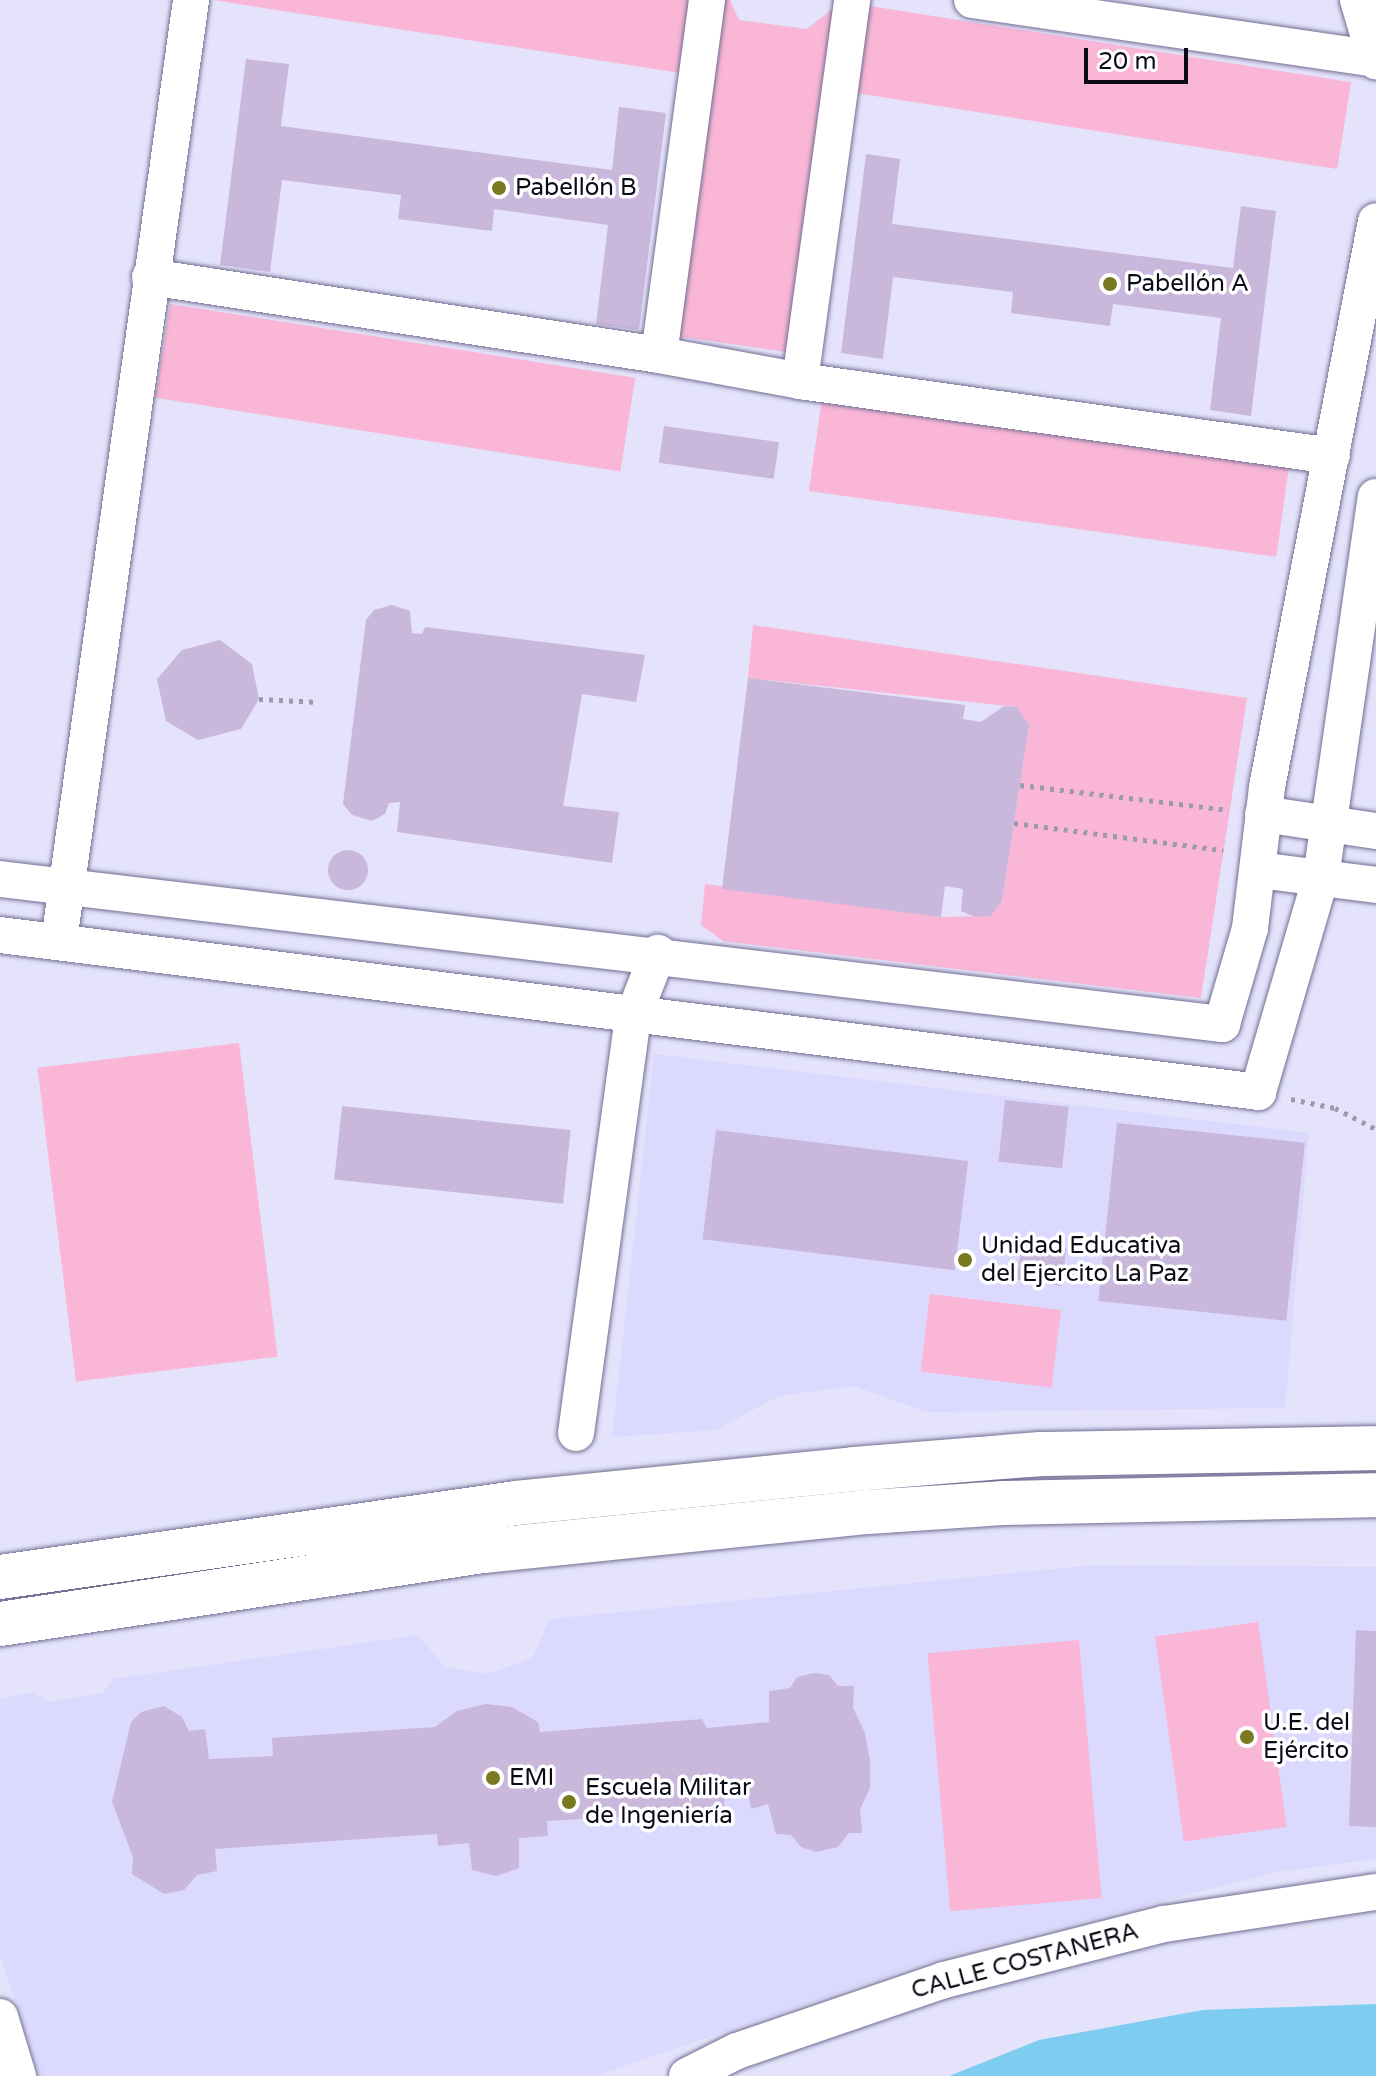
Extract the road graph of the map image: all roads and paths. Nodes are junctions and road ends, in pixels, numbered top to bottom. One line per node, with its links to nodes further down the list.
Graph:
1 (191, 0): 8 (street)
2 (707, 0): 9 (street)
3 (852, 0): 10 (street)
4 (972, 0): 6 (street)
5 (1358, 0): 6 (street)
6 (1376, 59)
7 (1376, 221): 11 (street)
8 (150, 277): 9 (street); 24 (street)
9 (659, 355): 10 (street)
10 (800, 381): 11 (street)
11 (1332, 456): 16 (street)
12 (1376, 497): 18 (street)
13 (259, 699): 14 (path)
14 (319, 702)
15 (1020, 785): 16 (path)
16 (1263, 814): 18 (street); 20 (street)
17 (1014, 823): 20 (path)
18 (1329, 824): 19 (street); 21 (street)
19 (1376, 831)
20 (1258, 862): 21 (street); 27 (street)
21 (1321, 877): 23 (street); 29 (street)
22 (0, 879): 24 (street)
23 (1376, 885)
24 (64, 888): 26 (street); 27 (street)
25 (0, 935): 26 (street)
26 (59, 941): 28 (street)
27 (658, 953): 28 (street)
28 (633, 1017): 29 (street); 31 (street)
29 (1258, 1092): 30 (path)
30 (1376, 1129)
31 (576, 1433)
32 (1294, 1448): 33 (main road); 34 (main road); 37 (main road)
33 (1376, 1448)
34 (1156, 1450): 35 (main road); 38 (main road)
35 (828, 1472): 39 (main road); 40 (main road)
36 (1376, 1495): 37 (main road)
37 (1294, 1496): 38 (main road)
38 (1156, 1498): 39 (main road)
39 (832, 1516): 41 (main road)
40 (0, 1577)
41 (0, 1624)
42 (1376, 1892): 45 (street, CALLE COSTANERA)
43 (0, 2017): 44 (street)
44 (18, 2076)
45 (687, 2076)

